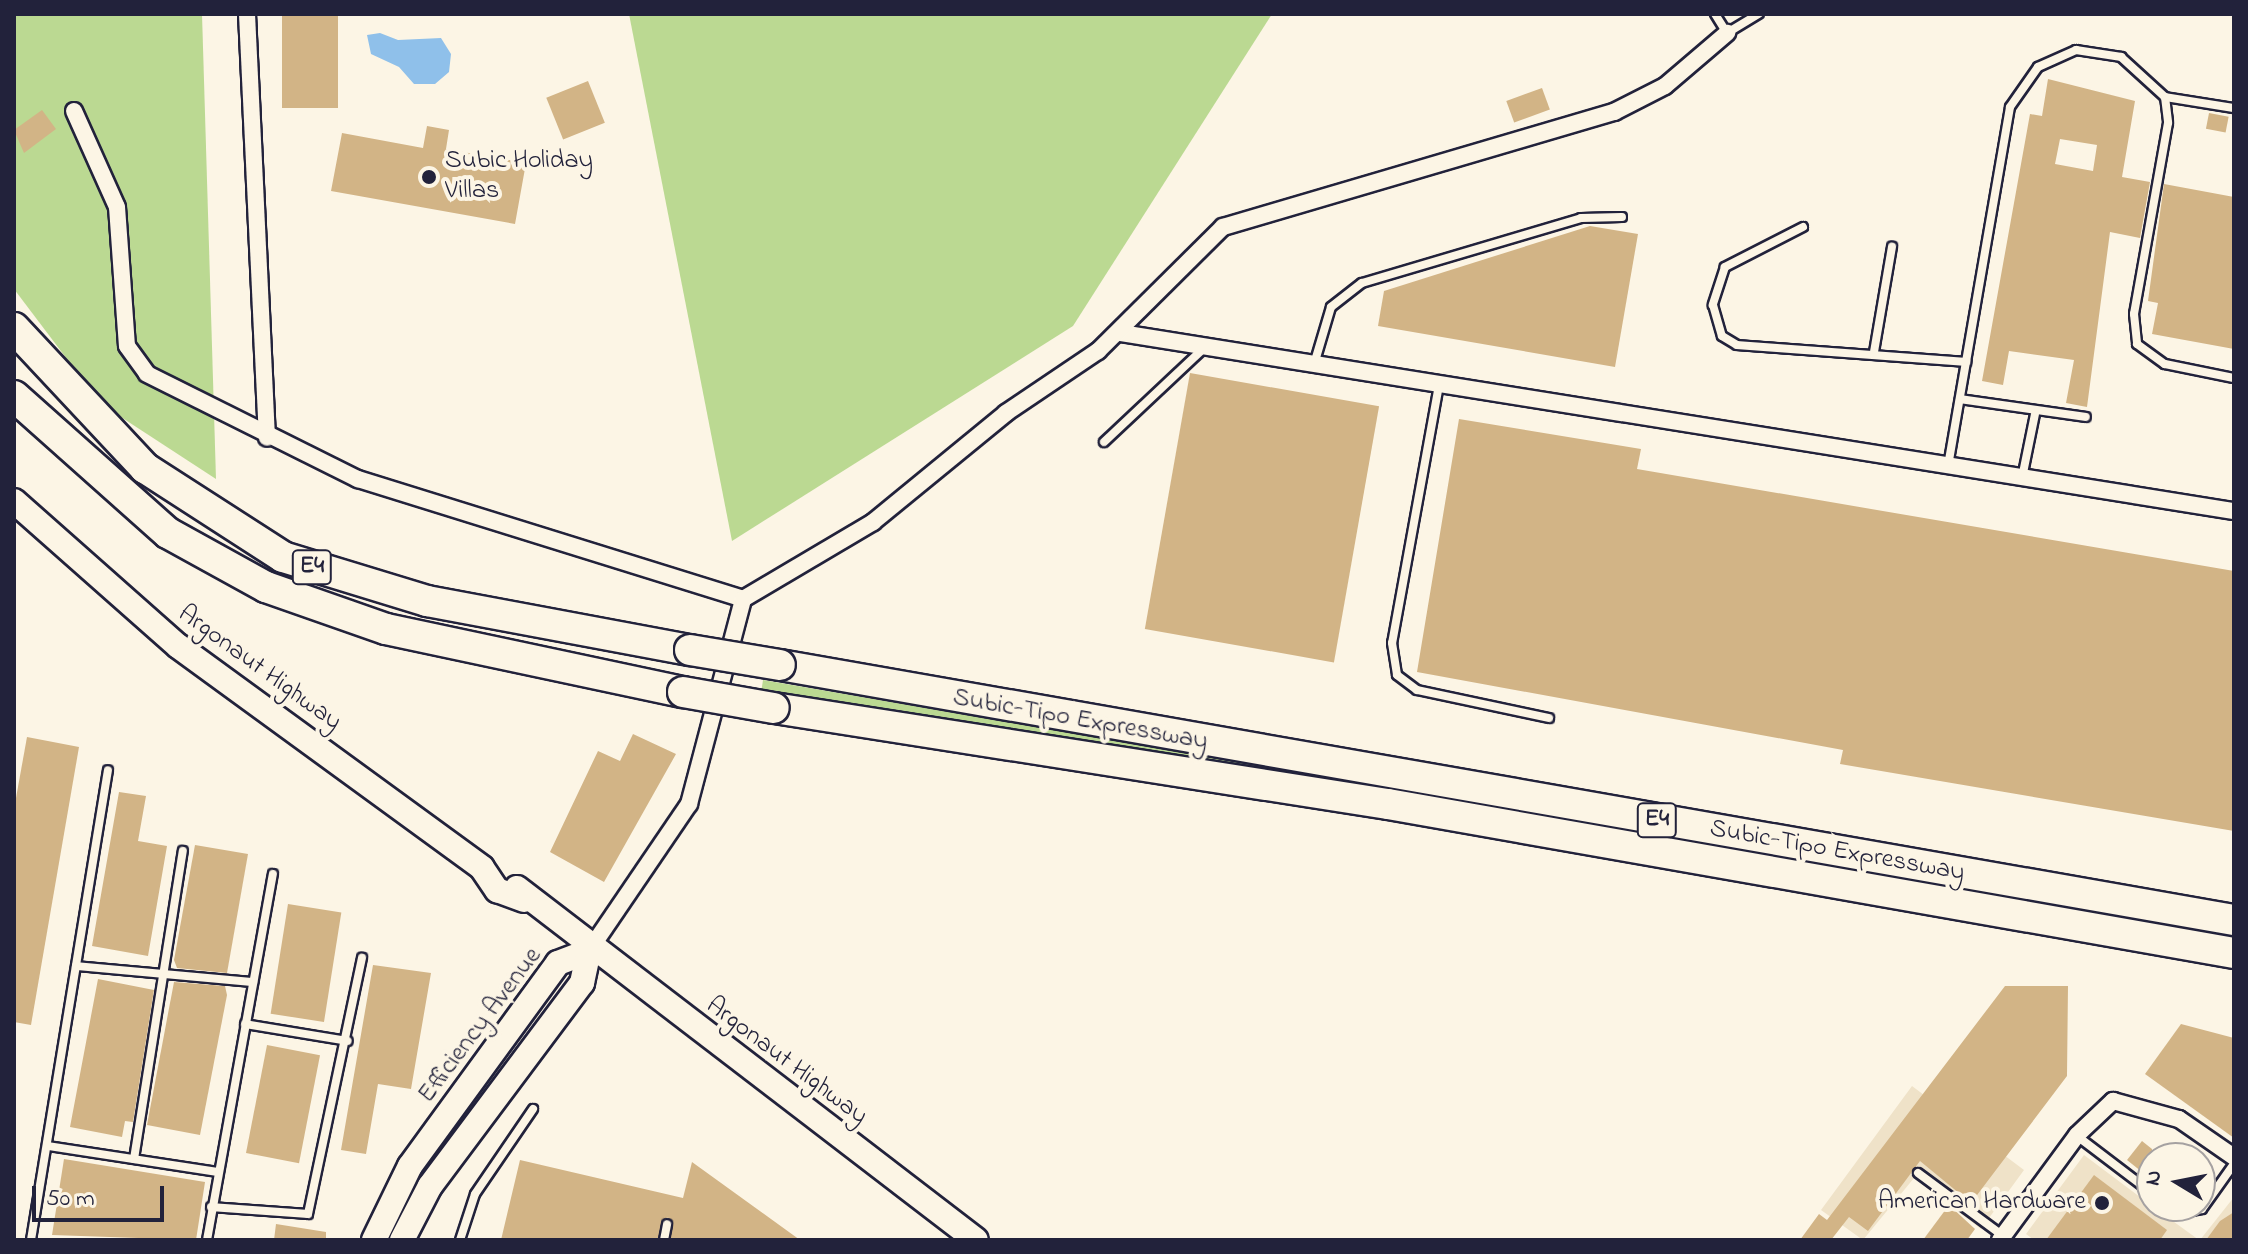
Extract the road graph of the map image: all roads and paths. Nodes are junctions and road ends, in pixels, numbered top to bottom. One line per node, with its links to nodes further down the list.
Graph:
1 (247, 14): 23 (street)
2 (1715, 14): 4 (lane)
3 (1759, 14): 4 (lane)
4 (1727, 33): 12 (street)
5 (2165, 97): 6 (lane); 16 (lane); 17 (lane)
6 (2234, 108)
7 (74, 111): 23 (street)
8 (1622, 217): 15 (lane)
9 (1803, 227): 14 (lane)
10 (1892, 247): 14 (lane)
11 (14, 328): 34 (highway, Subic-Tipo Expressway / E4, bridge)
12 (1121, 333): 13 (street); 29 (street)
13 (1202, 350): 15 (street); 24 (lane)
14 (1874, 352): 16 (lane)
15 (1315, 361): 18 (street)
16 (1966, 362): 20 (lane)
17 (2234, 378)
18 (1440, 379): 25 (street); 30 (lane)
19 (14, 396): 36 (highway, Subic-Tipo Expressway / E4, bridge)
20 (1960, 399): 21 (lane); 25 (lane)
21 (2035, 414): 22 (lane); 26 (lane)
22 (2086, 417)
23 (267, 438): 29 (street)
24 (1104, 442)
25 (1948, 467): 26 (street)
26 (2022, 478): 28 (street)
27 (14, 501): 35 (street, Argonaut Highway)
28 (2234, 511)
29 (743, 599): 35 (street)
30 (1549, 718)
31 (108, 770): 38 (lane)
32 (183, 851): 39 (lane)
33 (273, 874): 40 (lane)
34 (2234, 920)
35 (589, 951): 58 (street, Efficiency Avenue); 59 (street, Efficiency Avenue); 62 (street, Argonaut Highway)
36 (2234, 953)
37 (362, 958): 42 (lane)
38 (76, 966): 39 (lane); 45 (lane)
39 (164, 974): 40 (lane); 47 (lane)
40 (253, 982): 41 (lane)
41 (245, 1024): 42 (lane); 49 (lane)
42 (348, 1041): 53 (lane)
43 (533, 1109): 60 (lane)
44 (2077, 1135): 46 (street); 51 (lane); 55 (street)
45 (48, 1146): 47 (lane); 56 (lane)
46 (2234, 1157)
47 (134, 1159): 49 (lane)
48 (2234, 1164): 52 (lane)
49 (217, 1172): 53 (lane)
50 (1918, 1173): 55 (lane)
51 (2136, 1181)
52 (2216, 1189)
53 (211, 1207): 57 (lane)
54 (667, 1224): 61 (lane)
55 (2001, 1238)
56 (31, 1240)
57 (207, 1240)
58 (374, 1240)
59 (402, 1240)
60 (460, 1240)
61 (664, 1240)
62 (976, 1240)

